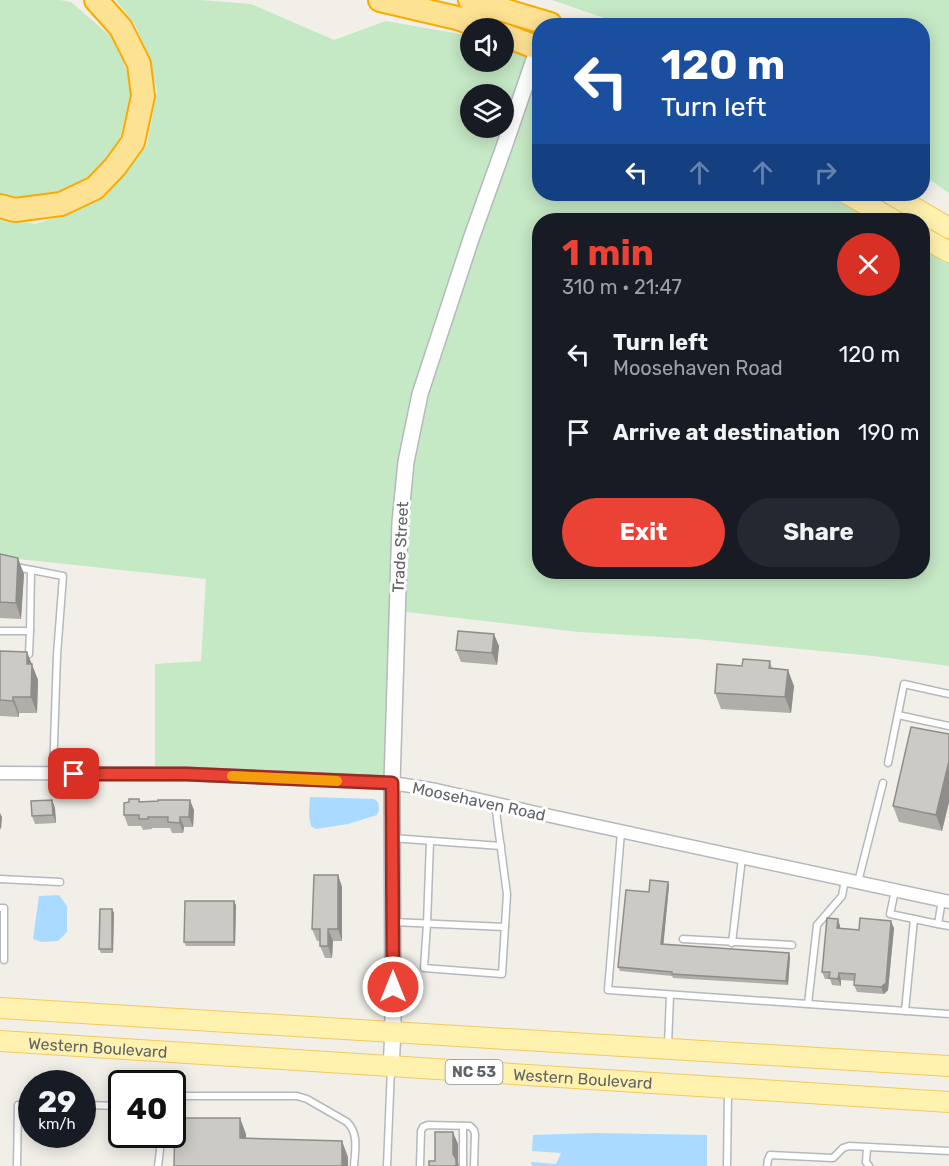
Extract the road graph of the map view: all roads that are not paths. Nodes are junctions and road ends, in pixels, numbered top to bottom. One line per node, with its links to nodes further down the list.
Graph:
1 (96, 0): 13 (highway)
2 (380, 0): 6 (highway)
3 (470, 0): 7 (highway)
4 (491, 0): 5 (main road)
5 (535, 18)
6 (460, 19)
7 (532, 19)
8 (514, 39): 9 (highway)
9 (532, 45)
10 (532, 68): 31 (street, Trade Street)
11 (860, 201): 14 (main road)
12 (903, 201): 15 (main road)
13 (0, 206)
14 (881, 213)
15 (923, 213)
16 (930, 217): 17 (main road)
17 (949, 228)
18 (930, 241): 19 (main road)
19 (949, 252)
20 (0, 564): 21 (lane)
21 (31, 570): 23 (lane); 30 (lane)
22 (0, 631): 23 (lane)
23 (30, 631): 24 (lane)
24 (29, 654)
25 (949, 694): 26 (lane)
26 (897, 715): 27 (lane); 28 (lane)
27 (949, 726)
28 (888, 763)
29 (0, 774): 30 (street, Moosehaven Road)
30 (53, 774): 31 (street, Moosehaven Road)
31 (392, 783): 33 (street, Moosehaven Road); 35 (street, Trade Street)
32 (883, 783): 42 (lane)
33 (495, 803): 34 (street, Moosehaven Road); 37 (lane)
34 (621, 832): 38 (street, Moosehaven Road); 56 (lane)
35 (392, 838): 36 (lane); 47 (street, Trade Street)
36 (430, 841): 37 (lane); 48 (lane)
37 (501, 846): 51 (lane)
38 (742, 858): 40 (street, Moosehaven Road); 53 (lane)
39 (0, 879): 41 (lane)
40 (845, 880): 42 (street, Moosehaven Road); 57 (lane)
41 (60, 882)
42 (858, 883): 43 (street, Moosehaven Road)
43 (895, 891): 44 (street, Moosehaven Road); 46 (lane)
44 (946, 901): 49 (lane)
45 (0, 908): 55 (lane)
46 (914, 919): 49 (lane); 59 (lane)
47 (393, 922): 48 (lane); 61 (street, Trade Street)
48 (427, 924): 51 (lane); 51 (lane)
49 (938, 924): 50 (lane)
50 (949, 926)
51 (505, 927)
52 (683, 939): 53 (lane)
53 (732, 943): 54 (lane)
54 (792, 945)
55 (4, 960)
56 (670, 995): 57 (lane); 63 (lane)
57 (808, 1004): 59 (lane)
58 (0, 1008): 61 (main road, Western Boulevard / NC 53)
59 (906, 1011): 60 (lane)
60 (949, 1014)
61 (393, 1032): 63 (main road, Western Boulevard / NC 53); 65 (street, Trade Street)
62 (0, 1041): 65 (main road, Western Boulevard / NC 53)
63 (668, 1049): 64 (main road, Western Boulevard / NC 53)
64 (949, 1066)
65 (391, 1067): 66 (main road, Western Boulevard / NC 53); 77 (lane)
66 (728, 1088): 68 (main road, Western Boulevard / NC 53); 81 (lane)
67 (186, 1096): 76 (lane)
68 (949, 1102)
69 (18, 1105): 74 (lane)
70 (463, 1126): 78 (lane); 79 (lane); 80 (lane)
71 (160, 1148): 75 (lane)
72 (867, 1148): 73 (lane); 82 (lane); 83 (lane)
73 (949, 1151)
74 (17, 1166)
75 (158, 1166)
76 (354, 1166)
77 (387, 1166)
78 (420, 1166)
79 (463, 1166)
80 (474, 1166)
81 (727, 1166)
82 (767, 1166)
83 (869, 1166)

